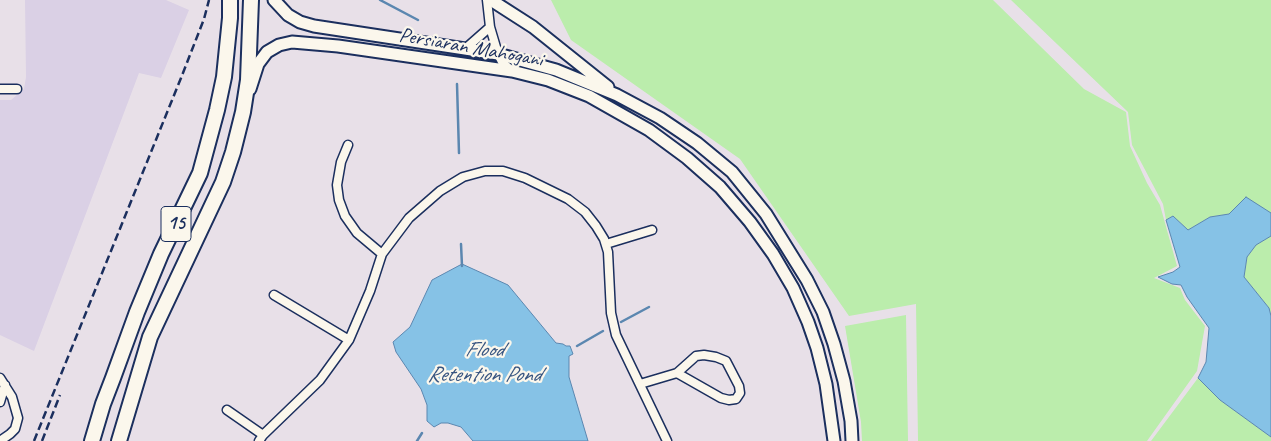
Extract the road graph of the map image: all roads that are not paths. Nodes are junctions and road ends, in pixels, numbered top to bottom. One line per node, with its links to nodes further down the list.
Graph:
1 (230, 0): 25 (highway, 15)
2 (252, 0): 13 (highway, 15)
3 (274, 0): 7 (main road, Persiaran Mahogani)
4 (487, 0): 6 (street)
5 (491, 0): 12 (main road)
6 (490, 26): 7 (street); 8 (street)
7 (465, 49): 8 (main road, Persiaran Mahogani)
8 (498, 54): 9 (street); 12 (main road, Persiaran Mahogani)
9 (512, 71): 13 (main road, Persiaran Mahogani); 33 (main road, Persiaran Mahogani)
10 (0, 90): 11 (street)
11 (17, 90)
12 (618, 95): 34 (main road, Persiaran Mahogani)
13 (243, 112): 31 (highway, 15)
14 (348, 145): 17 (street)
15 (652, 230): 16 (street)
16 (606, 244): 17 (street); 22 (street)
17 (382, 254): 19 (street)
18 (274, 295): 19 (street)
19 (350, 340): 27 (street)
20 (677, 373): 20 (street); 22 (street)
21 (0, 378): 23 (street)
22 (640, 384): 32 (street)
23 (5, 385): 24 (street); 28 (street)
24 (0, 402)
25 (103, 404): 29 (street); 30 (highway, 15)
26 (227, 410): 27 (street)
27 (261, 438)
28 (0, 441)
29 (88, 441)
30 (92, 441)
31 (119, 441)
32 (667, 441)
33 (834, 441)
34 (852, 441)

